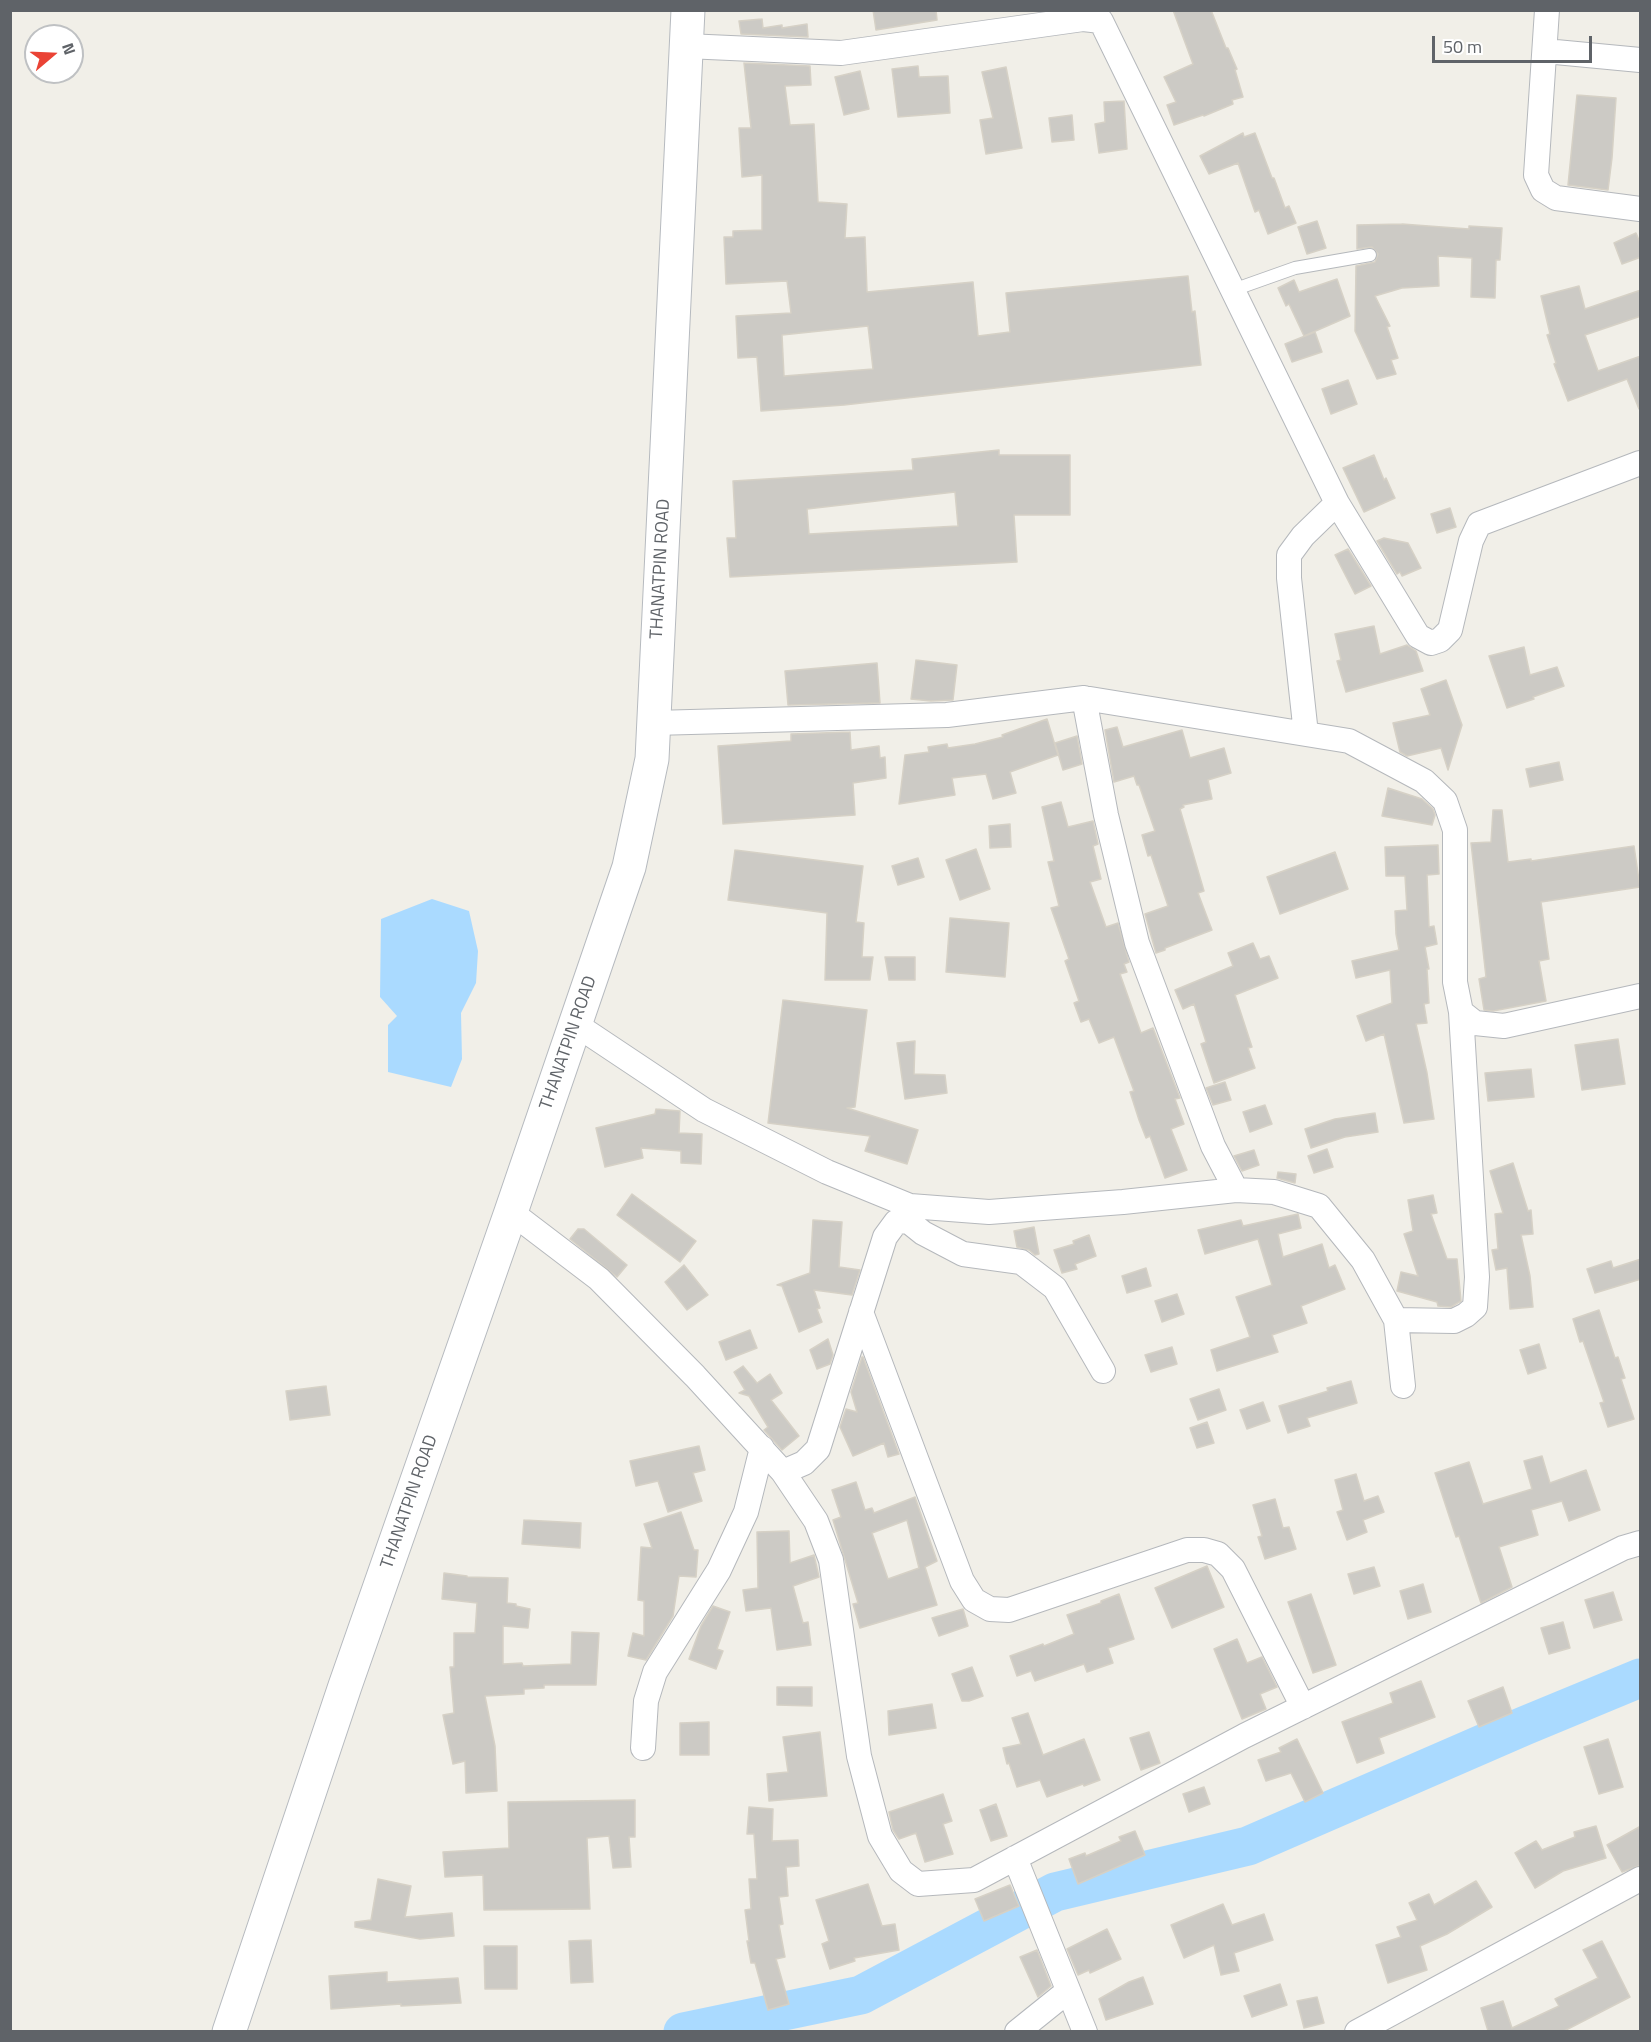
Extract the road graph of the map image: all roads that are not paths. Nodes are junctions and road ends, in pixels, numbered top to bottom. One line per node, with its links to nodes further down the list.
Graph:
1 (688, 10): 3 (main road, THANATPIN ROAD)
2 (1548, 10): 4 (street)
3 (686, 46): 8 (street); 12 (main road, THANATPIN ROAD)
4 (1545, 51): 5 (street); 6 (street)
5 (1641, 60)
6 (1641, 209)
7 (1370, 255): 8 (lane)
8 (1233, 290): 10 (street)
9 (1641, 463): 10 (street)
10 (1337, 503): 13 (street)
11 (1084, 698): 12 (street); 13 (street); 17 (street)
12 (654, 723): 16 (main road, THANATPIN ROAD)
13 (1306, 734): 15 (street)
14 (1641, 996): 15 (street)
15 (1461, 1012): 20 (street)
16 (575, 1024): 17 (street); 18 (main road, THANATPIN ROAD)
17 (1236, 1190): 20 (street)
18 (511, 1212): 23 (street); 31 (main road, THANATPIN ROAD)
19 (861, 1312): 21 (street); 24 (street); 26 (street)
20 (1396, 1320): 22 (street)
21 (1103, 1371)
22 (1403, 1386)
23 (762, 1448): 24 (street); 27 (street)
24 (783, 1472): 28 (street)
25 (1641, 1543): 26 (street)
26 (1303, 1707): 28 (street)
27 (643, 1748)
28 (1015, 1858): 30 (street)
29 (1641, 1879): 34 (street)
30 (1068, 1991): 32 (street); 33 (street)
31 (229, 2031)
32 (1017, 2031)
33 (1085, 2031)
34 (1357, 2031)

